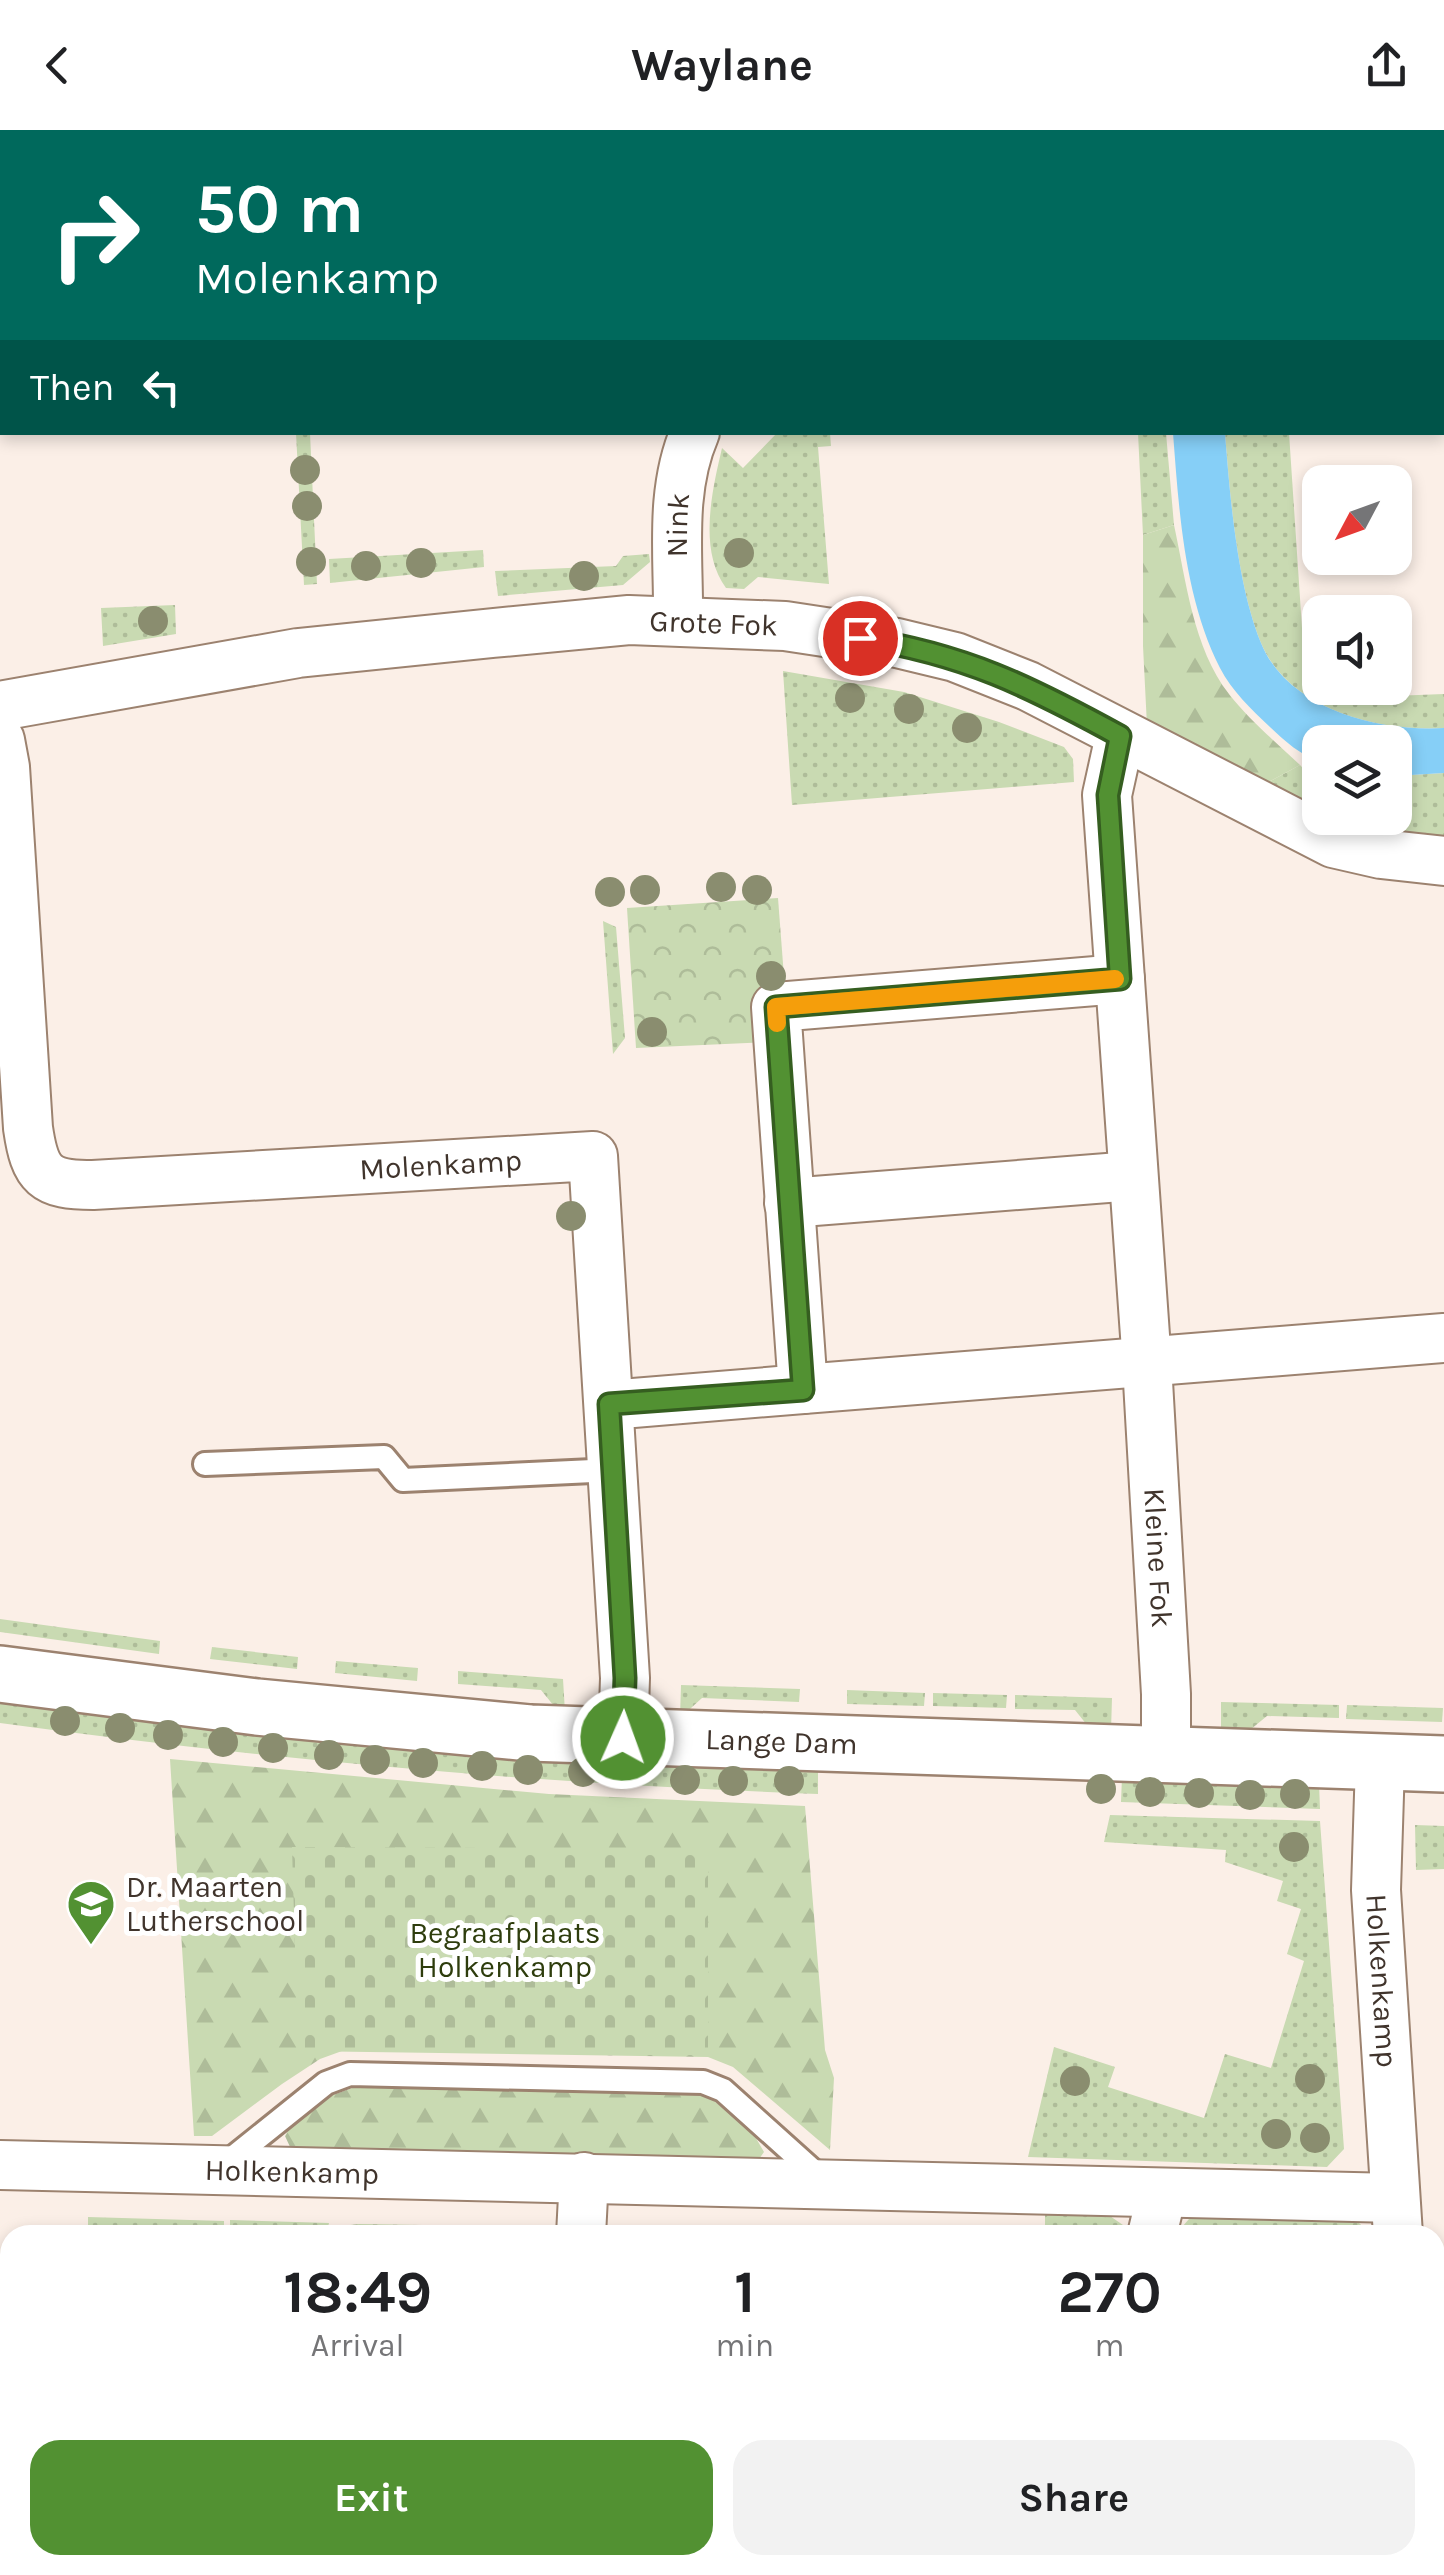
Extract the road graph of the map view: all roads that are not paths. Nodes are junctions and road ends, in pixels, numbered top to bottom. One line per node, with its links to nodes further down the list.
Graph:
1 (694, 435): 2 (street, Nink)
2 (678, 620): 3 (street, Grote Fok); 4 (street, Grote Fok)
3 (0, 706)
4 (1120, 736): 6 (street, Grote Fok); 7 (street, Kleine Fok)
5 (0, 740): 13 (street, Molenkamp)
6 (1444, 861)
7 (1120, 979): 8 (street, Kleine Fok); 9 (street)
8 (1133, 1176): 9 (street); 11 (street, Kleine Fok)
9 (789, 1203): 12 (street)
10 (1444, 1338): 11 (street)
11 (1147, 1364): 12 (street); 18 (street, Kleine Fok)
12 (803, 1390): 13 (street)
13 (609, 1404): 15 (street, Molenkamp)
14 (206, 1464): 15 (lane)
15 (614, 1470): 17 (street, Molenkamp)
16 (0, 1674): 17 (street, Lange Dam)
17 (623, 1738): 18 (street, Lange Dam)
18 (1166, 1754): 19 (street, Lange Dam)
19 (1380, 1762): 20 (street, Lange Dam); 26 (street, Holkenkamp)
20 (1444, 1764)
21 (0, 2165): 22 (street, Holkenkamp)
22 (218, 2169): 23 (street, Holkenkamp); 24 (lane)
23 (584, 2177): 24 (street, Holkenkamp); 27 (street)
24 (829, 2184): 25 (street, Holkenkamp)
25 (1157, 2214): 26 (street, Holkenkamp)
26 (1396, 2217)
27 (582, 2225)

